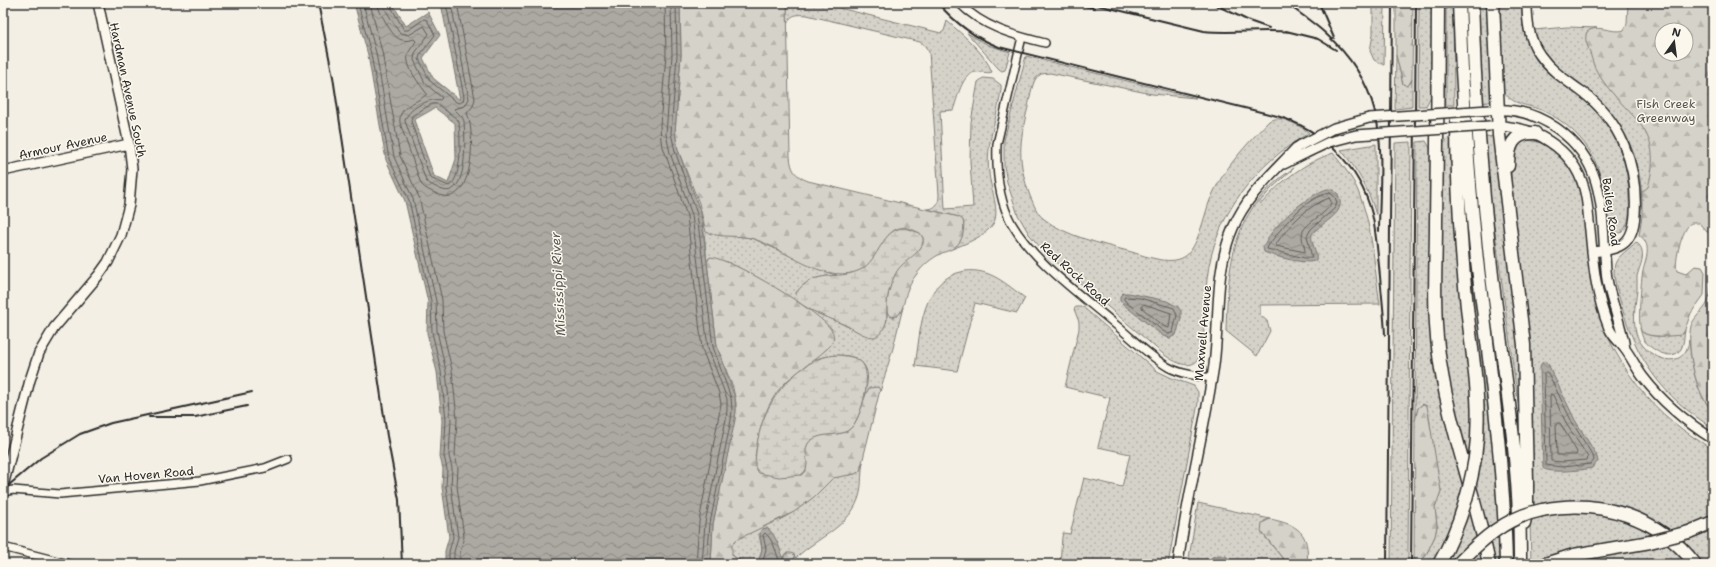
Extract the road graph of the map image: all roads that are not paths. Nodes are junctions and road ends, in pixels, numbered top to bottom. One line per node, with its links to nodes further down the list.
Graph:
1 (98, 3): 16 (main road, Hardman Avenue South)
2 (959, 3): 9 (street)
3 (1438, 3): 12 (highway)
4 (1459, 3): 8 (highway)
5 (1472, 3): 29 (highway)
6 (1493, 3): 11 (highway)
7 (1527, 3): 20 (main road)
8 (1460, 19): 33 (highway, bridge); 36 (highway)
9 (1022, 37): 10 (street); 23 (street, Red Rock Road)
10 (1045, 43)
11 (1494, 109): 12 (main road, Maxwell Avenue, bridge); 13 (highway); 20 (main road, Bailey Road)
12 (1438, 113): 15 (highway); 17 (main road, Maxwell Avenue, bridge)
13 (1494, 126): 14 (main road, Bailey Road); 15 (main road, Maxwell Avenue, bridge); 19 (highway)
14 (1535, 133): 19 (highway); 21 (main road, Bailey Road)
15 (1437, 134): 17 (main road, Maxwell Avenue, bridge); 35 (highway)
16 (128, 144): 18 (main road, Armour Avenue); 26 (main road, Hardman Avenue South)
17 (1303, 149): 23 (main road, Maxwell Avenue)
18 (3, 171)
19 (1508, 217): 29 (highway)
20 (1604, 251): 21 (main road); 22 (main road, Bailey Road)
21 (1592, 252): 22 (main road, Bailey Road)
22 (1625, 349): 24 (main road, Bailey Road)
23 (1212, 378): 32 (main road, Maxwell Avenue)
24 (1713, 439)
25 (288, 459): 27 (street, Van Hoven Road)
26 (3, 486)
27 (3, 492)
28 (1713, 522): 38 (highway, bridge)
29 (1521, 540): 37 (highway)
30 (3, 547): 31 (street)
31 (69, 564)
32 (1178, 564)
33 (1440, 564)
34 (1458, 564): 39 (highway, bridge)
35 (1489, 564)
36 (1506, 564)
37 (1520, 564)
38 (1545, 564)
39 (1694, 564)

